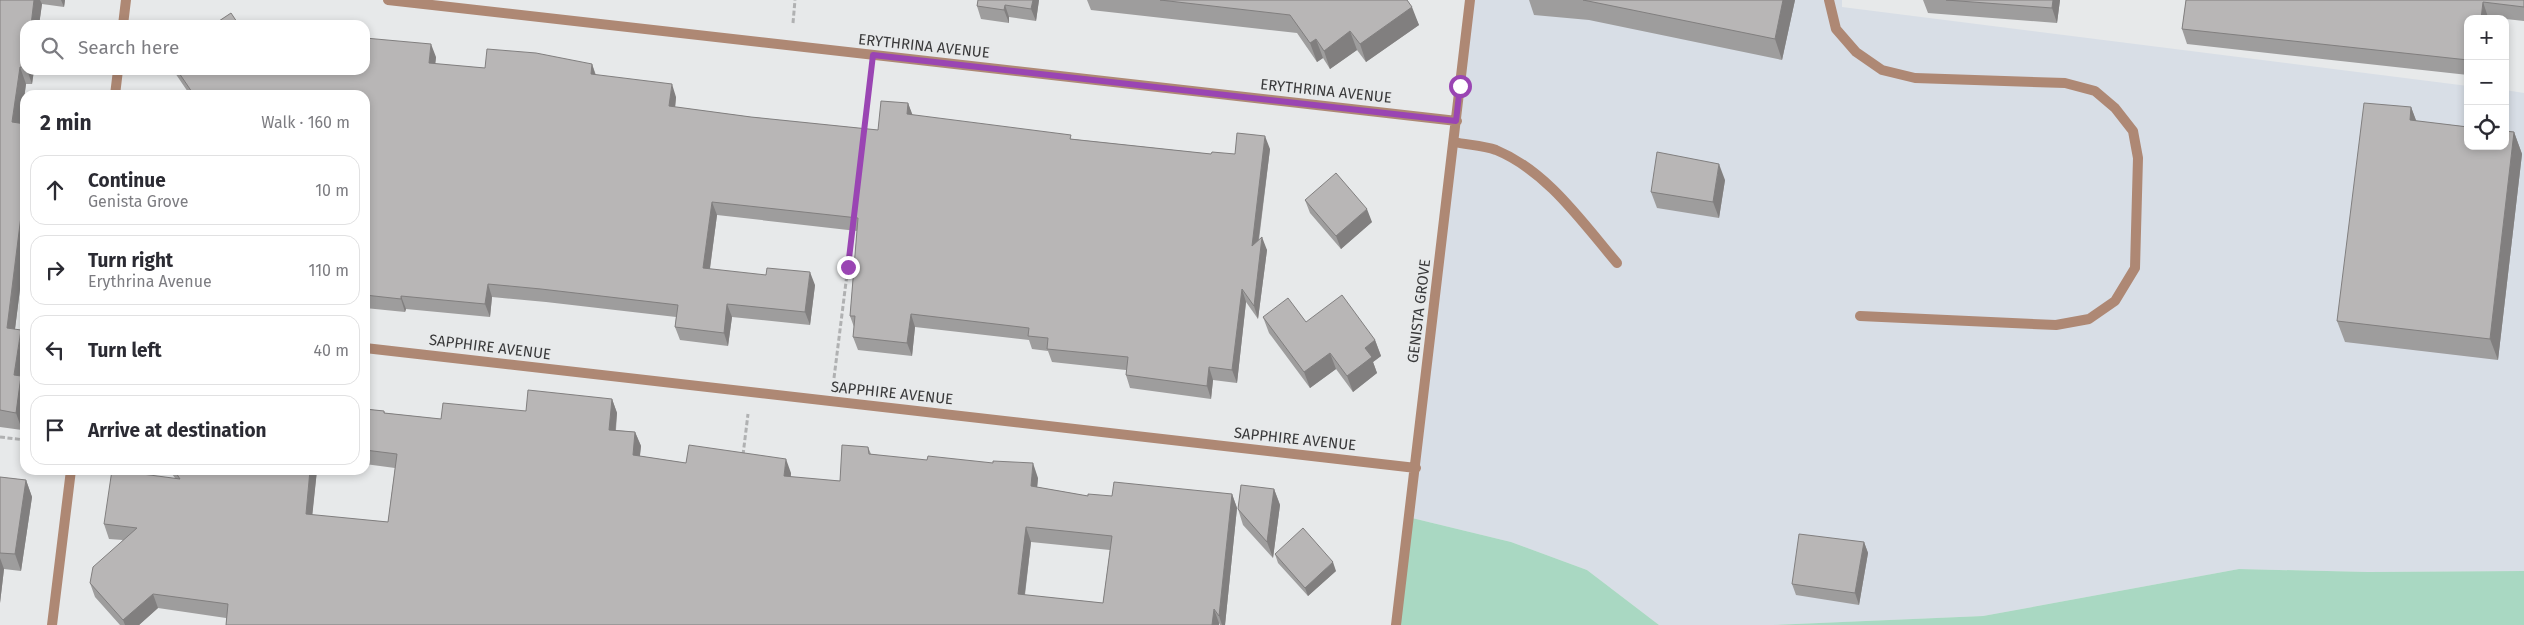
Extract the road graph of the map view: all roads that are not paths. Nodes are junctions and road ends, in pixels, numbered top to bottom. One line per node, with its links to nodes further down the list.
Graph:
1 (126, 0): 5 (street)
2 (388, 0): 8 (street, ERYTHRINA AVENUE)
3 (1470, 0): 8 (street, GENISTA GROVE)
4 (1829, 0): 11 (street)
5 (124, 20)
6 (117, 75): 7 (street)
7 (116, 90)
8 (1456, 121): 9 (street, GENISTA GROVE)
9 (1454, 142): 10 (street); 13 (street, GENISTA GROVE)
10 (1616, 263)
11 (1860, 316)
12 (370, 349): 13 (street, SAPPHIRE AVENUE)
13 (1416, 468): 16 (street, GENISTA GROVE)
14 (70, 475): 15 (street)
15 (52, 625)
16 (1396, 625)

